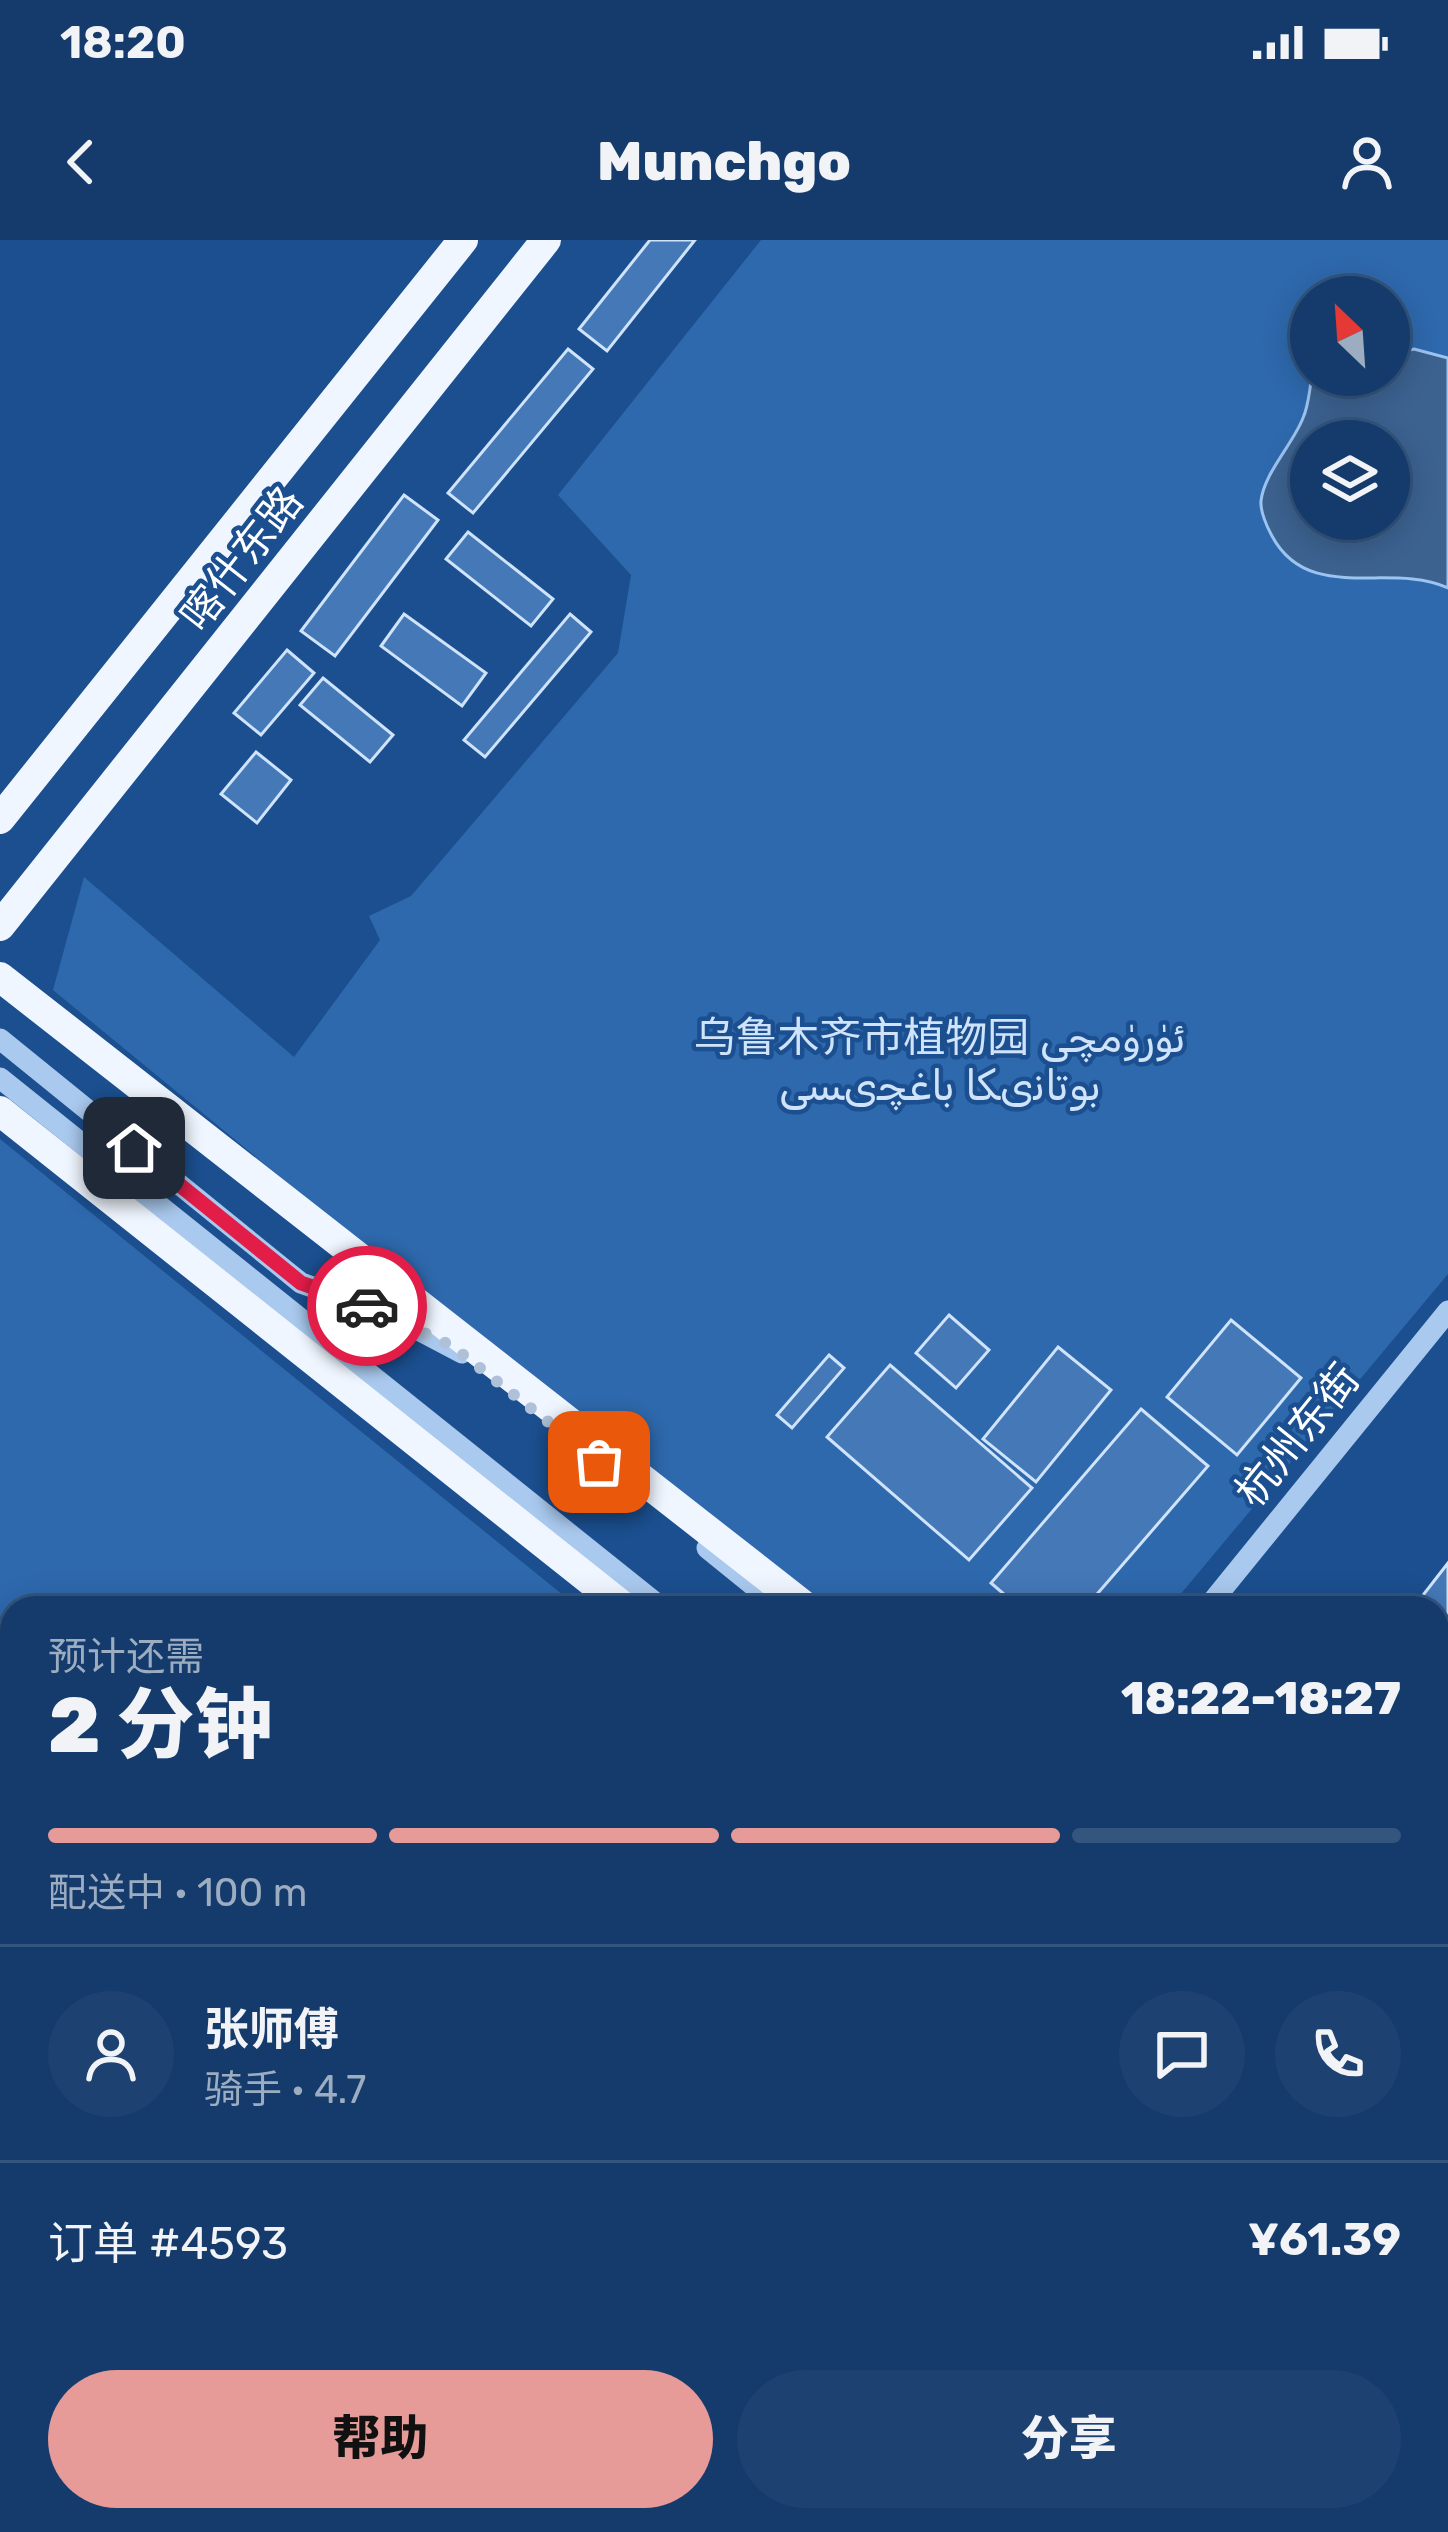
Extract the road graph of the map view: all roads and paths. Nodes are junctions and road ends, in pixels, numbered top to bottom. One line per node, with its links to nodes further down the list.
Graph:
1 (464, 240): 3 (main road, 喀什东路)
2 (546, 240): 4 (main road, 喀什东路)
3 (0, 819)
4 (0, 926)
5 (0, 977): 13 (main road)
6 (0, 1039): 12 (street)
7 (0, 1078): 11 (street)
8 (0, 1111): 10 (main road)
9 (1448, 1311): 14 (street, 杭州东街)
10 (610, 1596)
11 (647, 1596)
12 (766, 1596)
13 (792, 1596)
14 (1217, 1596)

